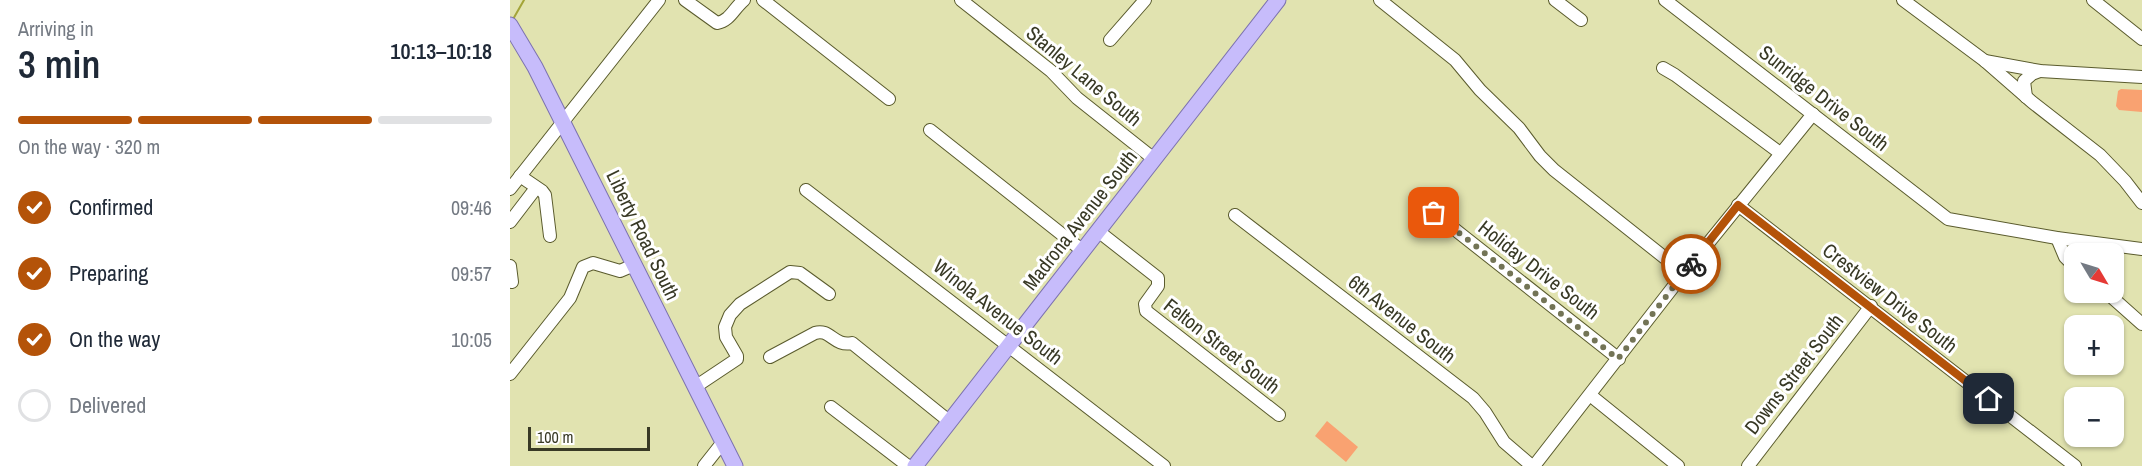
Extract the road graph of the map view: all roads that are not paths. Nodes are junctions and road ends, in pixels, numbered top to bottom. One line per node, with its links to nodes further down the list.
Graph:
1 (659, 0): 24 (street)
2 (685, 0): 3 (street)
3 (744, 0)
4 (763, 0): 22 (street)
5 (961, 0): 27 (street, Stanley Lane South)
6 (1145, 0): 16 (street)
7 (1278, 0): 27 (main road, Madrona Avenue South)
8 (1380, 0): 45 (street)
9 (1555, 0): 13 (street)
10 (1665, 0): 23 (street, Sunridge Drive South)
11 (1903, 0): 17 (street)
12 (2093, 0): 15 (street)
13 (1581, 20)
14 (510, 25): 24 (main road, Liberty Road South)
15 (2142, 39)
16 (1110, 40)
17 (1984, 61): 19 (street); 21 (street)
18 (1663, 68): 26 (street)
19 (2040, 71): 20 (street); 21 (street)
20 (2142, 77)
21 (2026, 97): 32 (street)
22 (889, 99)
23 (1813, 114): 26 (street); 39 (street, Sunridge Drive South)
24 (563, 122): 28 (street); 43 (main road, Liberty Road South)
25 (930, 130): 41 (street)
26 (1780, 153): 33 (street)
27 (1154, 159): 37 (main road, Madrona Avenue South)
28 (520, 176): 29 (street); 30 (street)
29 (511, 187)
30 (536, 188): 36 (street); 38 (street)
31 (806, 190): 51 (street, Winola Avenue South)
32 (2142, 203)
33 (1738, 205): 45 (street); 49 (street, Crestview Drive South)
34 (1434, 213): 53 (street, Holiday Drive South)
35 (1235, 215): 66 (street, 6th Avenue South)
36 (510, 222)
37 (1098, 231): 41 (main road, Madrona Avenue South); 58 (street, Felton Street South)
38 (550, 236)
39 (2057, 238): 40 (street, Sunridge Drive South); 42 (street)
40 (2142, 249)
41 (1083, 251): 51 (main road, Madrona Avenue South)
42 (2064, 255)
43 (634, 265): 54 (street); 55 (main road, Liberty Road South)
44 (510, 266): 46 (street)
45 (1684, 273): 53 (street)
46 (512, 282)
47 (829, 294): 55 (street)
48 (2118, 303): 50 (street)
49 (1871, 306): 68 (street, Downs Street South); 69 (street, Crestview Drive South)
50 (2142, 324)
51 (1009, 346): 59 (main road, Madrona Avenue South); 65 (street, Winola Avenue South)
52 (770, 357): 59 (street)
53 (1618, 359): 56 (street)
54 (510, 374)
55 (695, 387): 60 (main road, Liberty Road South)
56 (1590, 395): 66 (street); 67 (street)
57 (831, 407): 63 (street)
58 (1279, 415)
59 (950, 422): 64 (main road, Madrona Avenue South)
60 (723, 442): 61 (street); 62 (main road, Liberty Road South)
61 (704, 466)
62 (735, 466)
63 (908, 466)
64 (915, 466)
65 (1164, 466)
66 (1533, 466)
67 (1678, 466)
68 (1748, 466)
69 (2075, 466)

